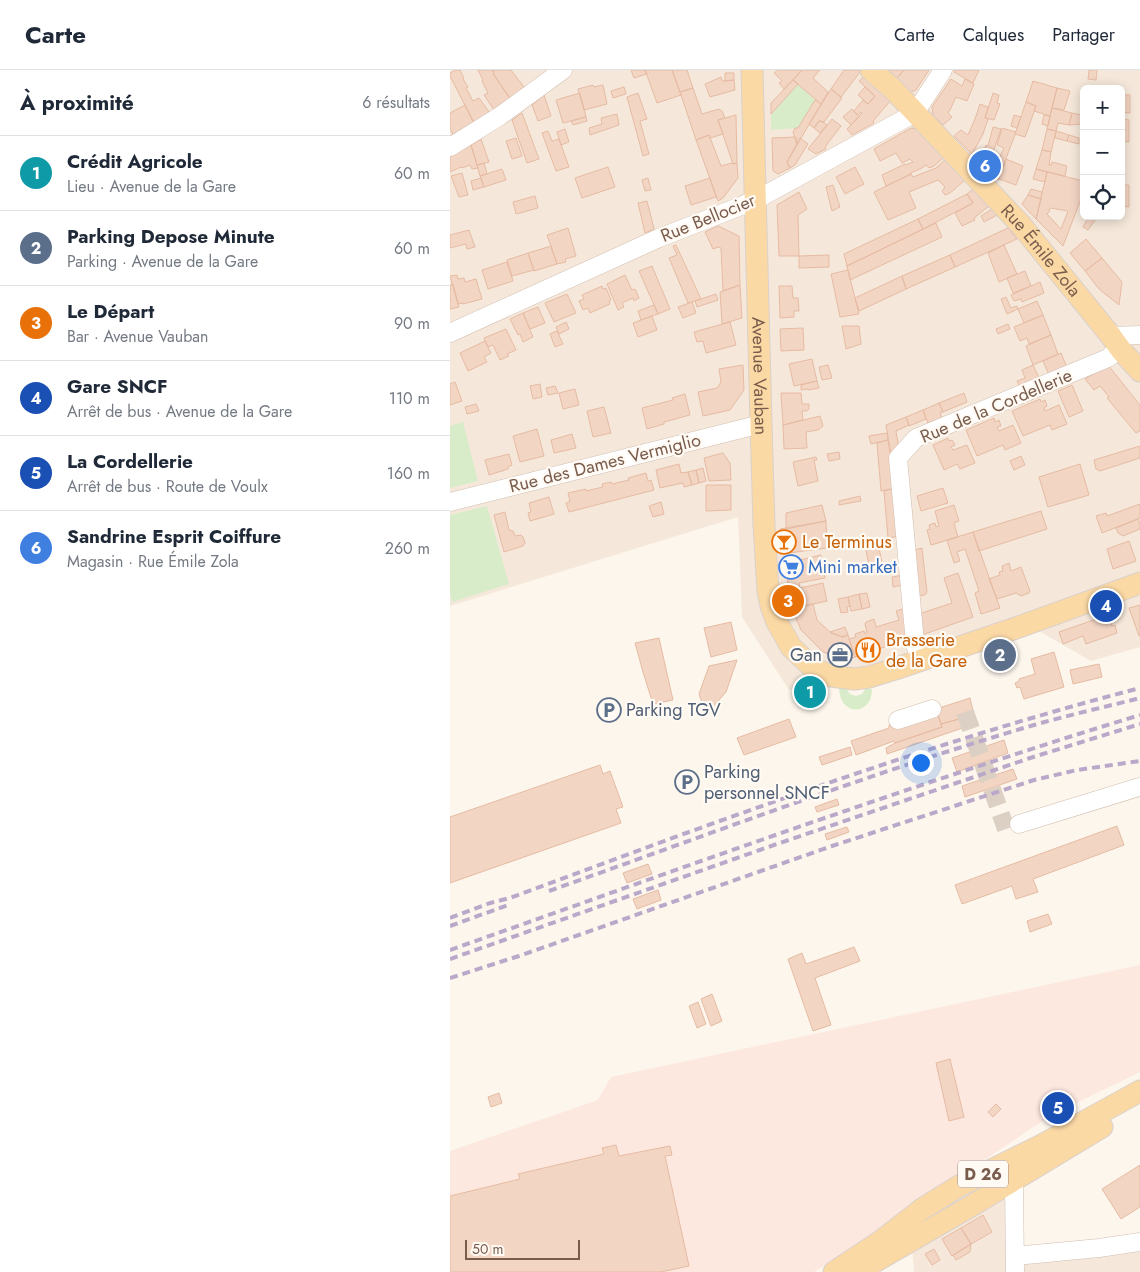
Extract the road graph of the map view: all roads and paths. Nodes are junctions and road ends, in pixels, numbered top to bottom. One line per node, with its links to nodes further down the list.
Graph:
1 (563, 70): 6 (street)
2 (752, 70): 7 (main road, Avenue Vauban)
3 (871, 70): 5 (main road, Rue Émile Zola)
4 (943, 70): 5 (street, Rue Bellocier)
5 (915, 113): 7 (street, Rue Bellocier); 10 (main road, Rue Émile Zola)
6 (450, 147)
7 (755, 200): 8 (street, Rue Bellocier); 12 (main road, Avenue Vauban)
8 (450, 333)
9 (1140, 336): 10 (street)
10 (1116, 343): 11 (main road, Rue Émile Zola); 15 (street, Rue de la Cordellerie)
11 (1140, 371)
12 (761, 424): 13 (street, Rue des Dames Vermiglio); 15 (main road, Avenue Vauban)
13 (450, 502)
14 (1140, 582): 15 (main road)
15 (919, 661)
16 (932, 709): 17 (street)
17 (898, 720)
18 (1140, 787): 19 (street)
19 (1019, 824)
20 (1140, 1091): 25 (main road, D 26)
21 (1140, 1105): 22 (main road, D 26)
22 (1014, 1180): 24 (street); 26 (main road, D 26)
23 (1140, 1242): 24 (street)
24 (1016, 1264)
25 (834, 1272)
26 (857, 1272)

